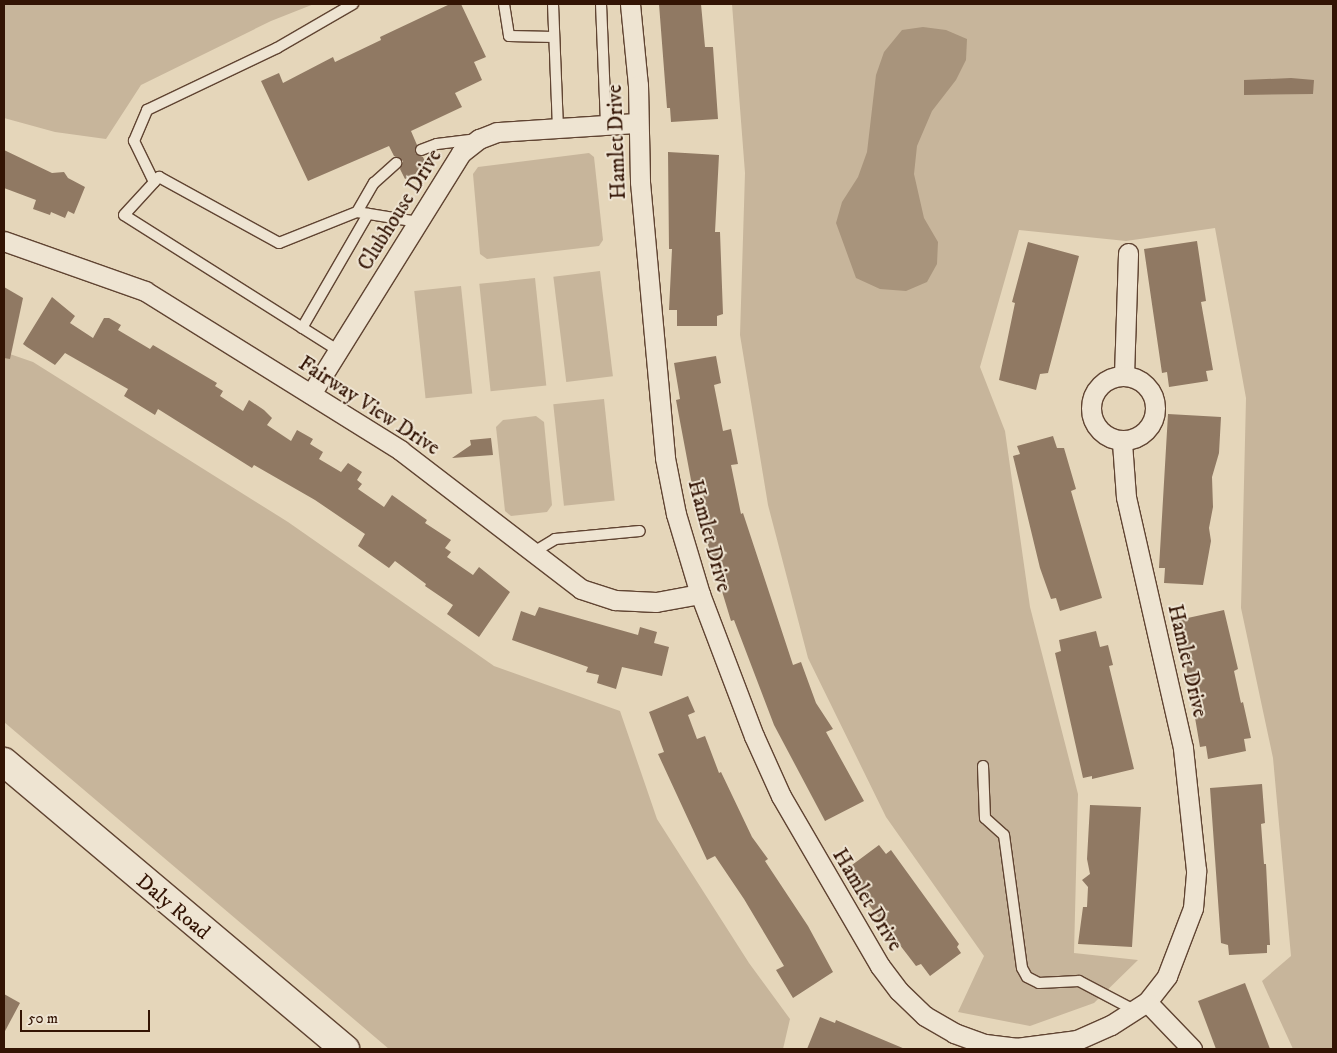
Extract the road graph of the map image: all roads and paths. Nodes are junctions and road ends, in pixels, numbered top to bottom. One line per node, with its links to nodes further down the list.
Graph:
1 (353, 4): 13 (lane)
2 (504, 4): 6 (lane)
3 (553, 4): 6 (lane)
4 (601, 4): 8 (lane)
5 (630, 4): 7 (street, Hamlet Drive)
6 (554, 37): 9 (lane)
7 (638, 123): 8 (street, Clubhouse Drive); 26 (street, Hamlet Drive)
8 (606, 125): 9 (street, Clubhouse Drive)
9 (558, 128): 10 (street, Clubhouse Drive)
10 (479, 139): 11 (lane); 16 (street, Clubhouse Drive)
11 (421, 150)
12 (396, 163): 14 (lane)
13 (154, 182): 14 (lane); 19 (lane)
14 (357, 212): 15 (lane)
15 (368, 214): 16 (lane); 19 (lane)
16 (418, 222): 20 (street, Clubhouse Drive)
17 (4, 241): 22 (street, Fairway View Drive)
18 (1128, 253): 21 (street)
19 (302, 328): 20 (lane)
20 (338, 351): 22 (street, Clubhouse Drive)
21 (1124, 375): 23 (street); 23 (street)
22 (311, 394): 25 (street, Fairway View Drive)
23 (1122, 442): 29 (street, Hamlet Drive)
24 (640, 530): 25 (lane)
25 (532, 553): 26 (street, Fairway View Drive)
26 (700, 594): 29 (street, Hamlet Drive)
27 (4, 762): 30 (main road, Daly Road)
28 (983, 766): 29 (lane)
29 (1140, 1006): 31 (street)
30 (345, 1049)
31 (1192, 1049)

